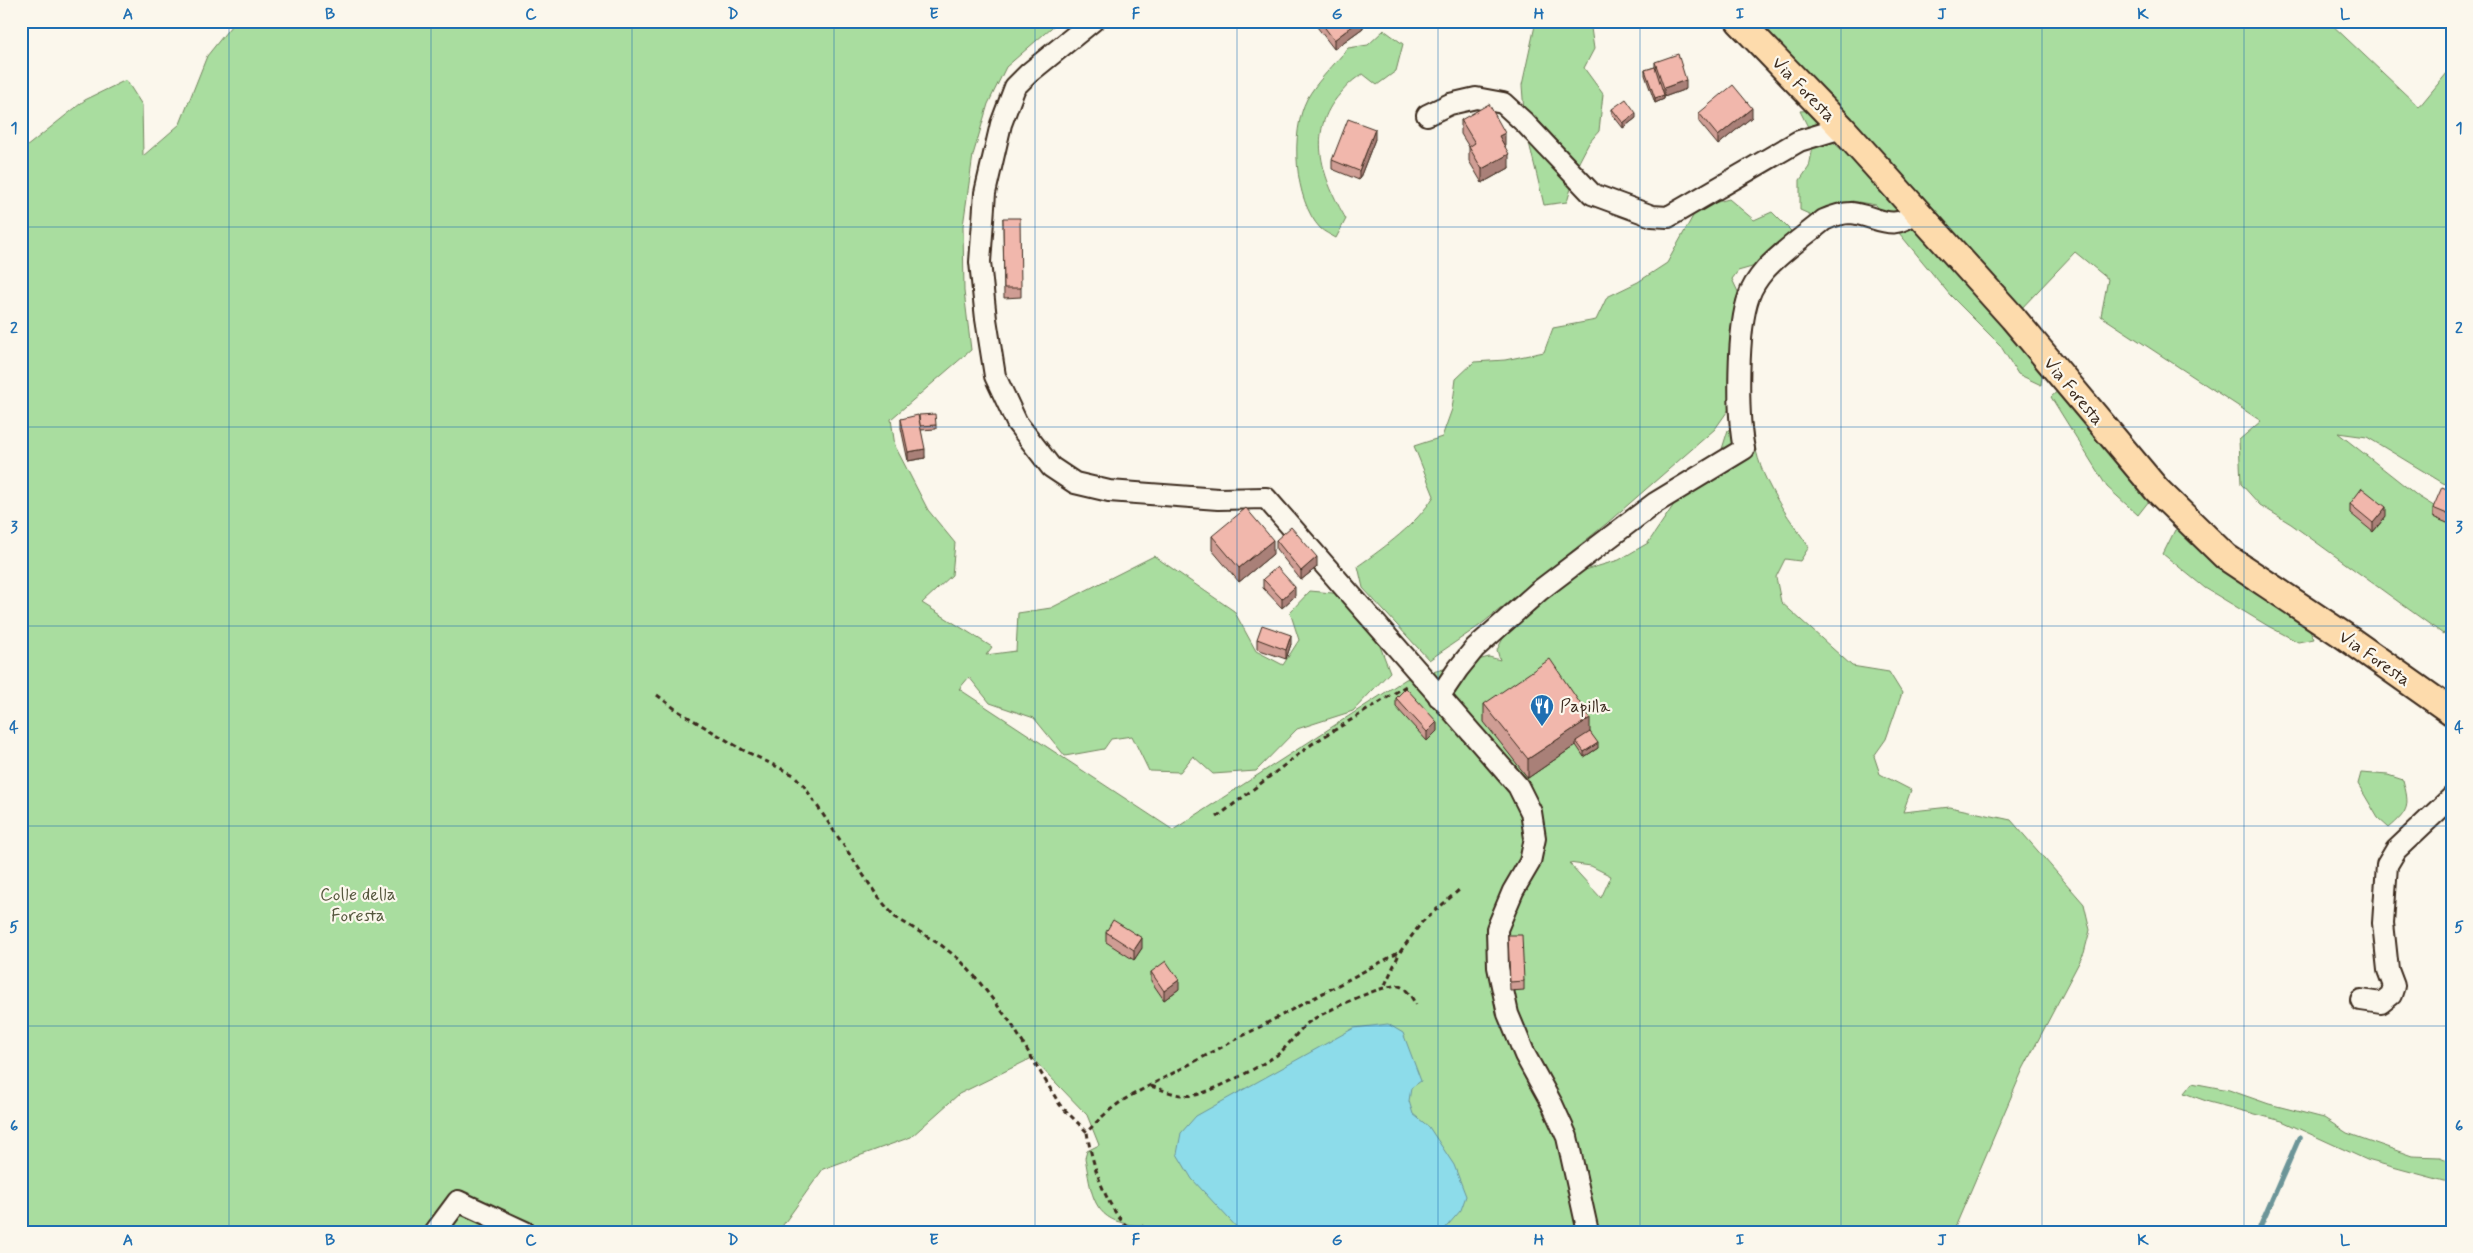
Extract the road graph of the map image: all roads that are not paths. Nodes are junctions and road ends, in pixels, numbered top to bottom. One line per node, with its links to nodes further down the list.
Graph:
1 (1093, 21): 6 (street)
2 (1739, 21): 4 (main road, Via Foresta)
3 (1427, 116): 4 (street)
4 (1842, 128): 5 (main road, Via Foresta)
5 (1917, 211): 6 (street); 7 (main road, Via Foresta)
6 (1433, 689): 12 (street)
7 (2452, 712)
8 (2452, 797): 9 (street)
9 (2361, 1000)
10 (435, 1232): 11 (street)
11 (526, 1232)
12 (1588, 1232)

